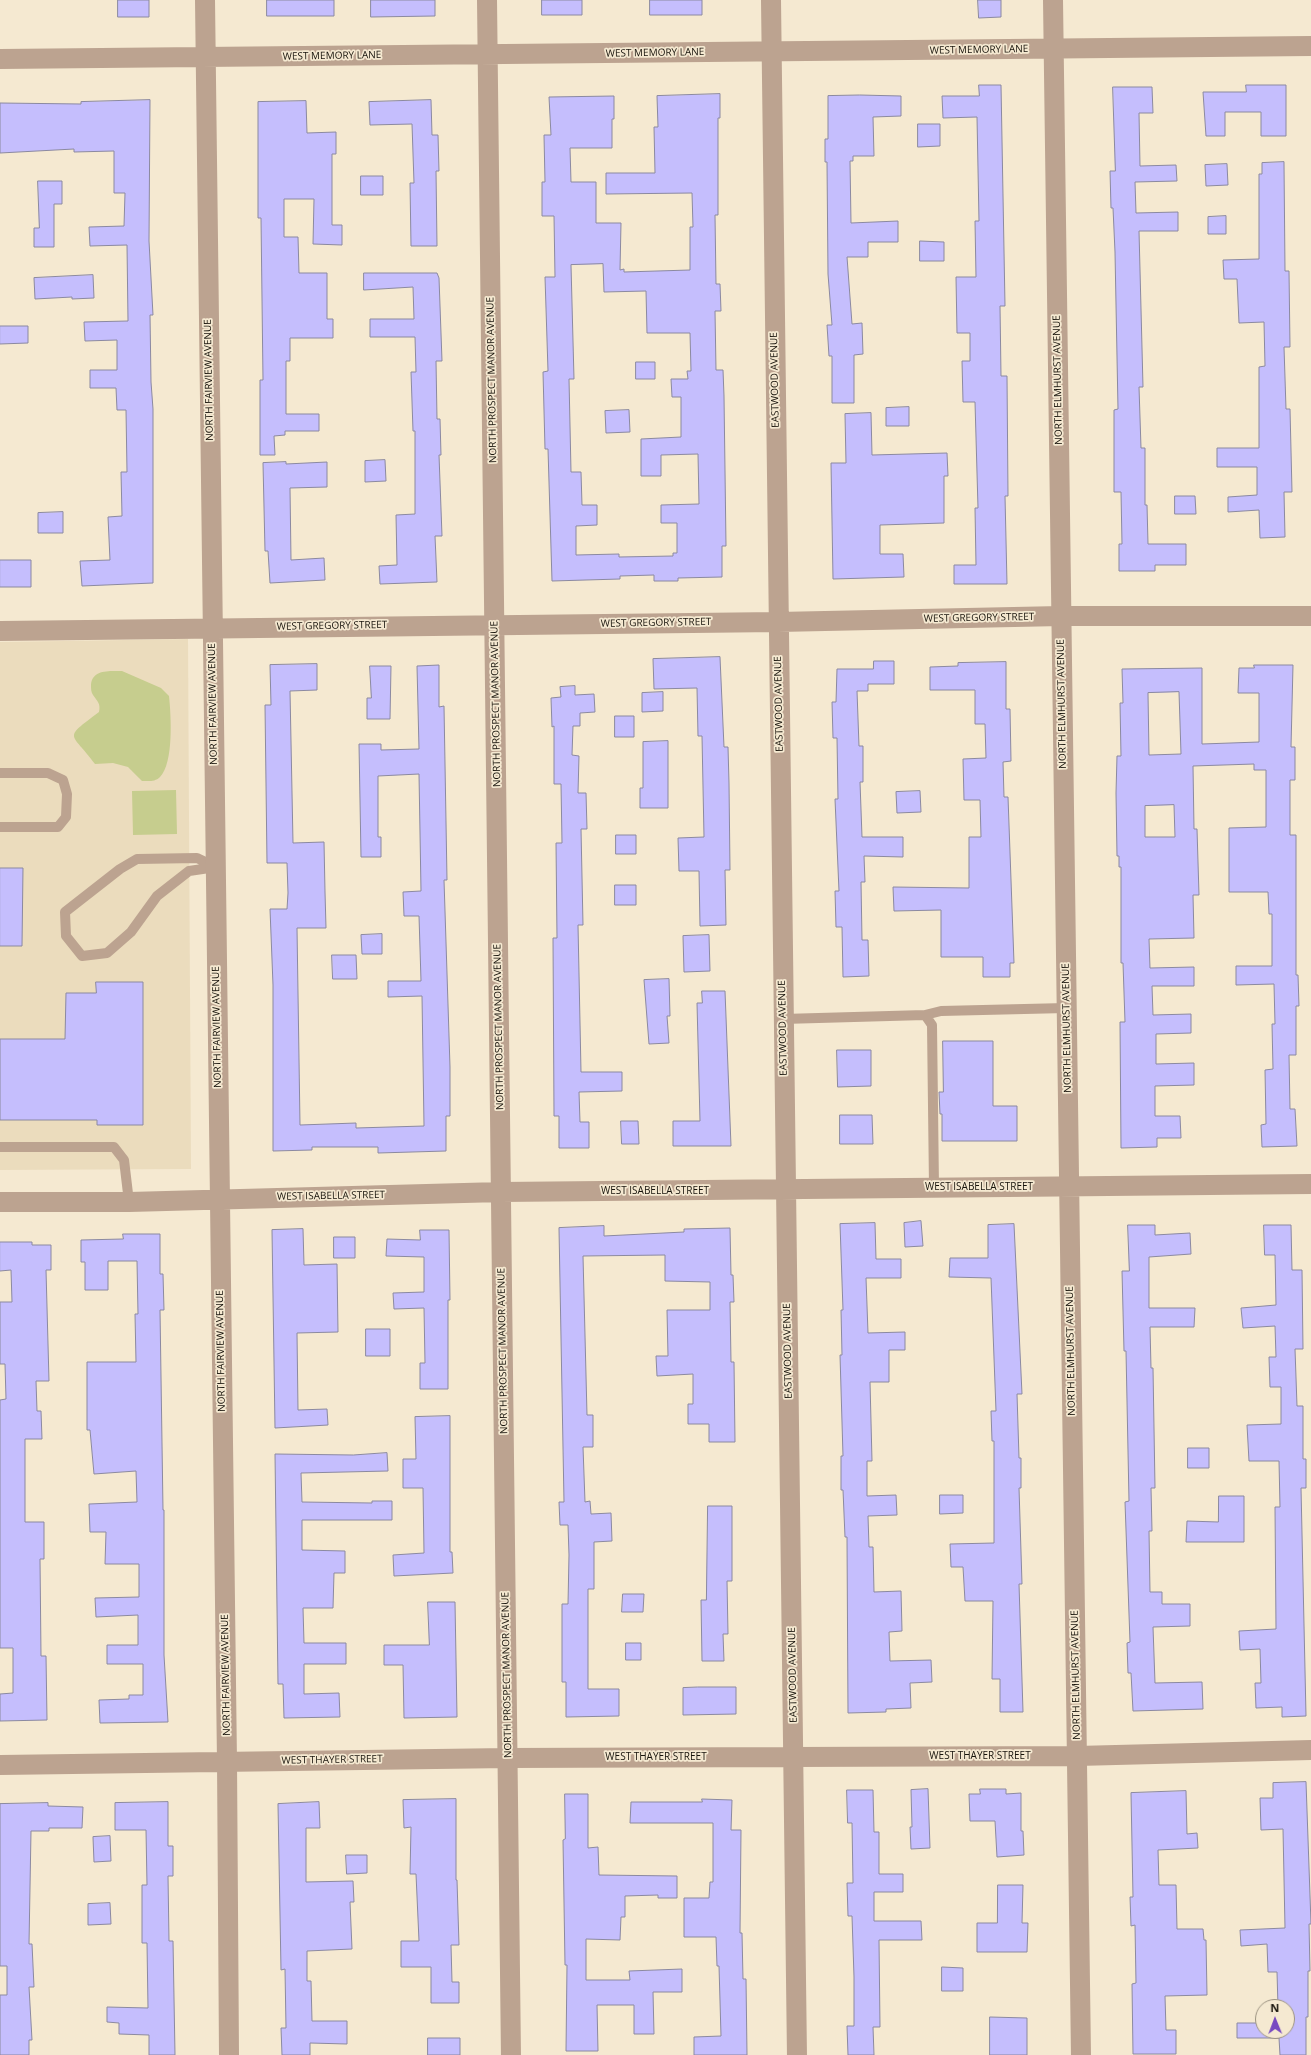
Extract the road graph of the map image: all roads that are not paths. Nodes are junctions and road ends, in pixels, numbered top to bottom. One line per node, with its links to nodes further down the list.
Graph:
1 (205, 0): 9 (street, NORTH FAIRVIEW AVENUE)
2 (487, 0): 8 (street, NORTH PROSPECT MANOR AVENUE)
3 (771, 0): 7 (street, EASTWOOD AVENUE)
4 (1053, 0): 6 (street, NORTH ELMHURST AVENUE)
5 (1311, 46): 6 (street, WEST MEMORY LANE)
6 (1053, 49): 7 (street, WEST MEMORY LANE); 11 (street, NORTH ELMHURST AVENUE)
7 (771, 52): 8 (street, WEST MEMORY LANE); 13 (street, EASTWOOD AVENUE)
8 (488, 54): 9 (street, WEST MEMORY LANE); 14 (street, NORTH PROSPECT MANOR AVENUE)
9 (205, 57): 10 (street, WEST MEMORY LANE); 15 (street, NORTH FAIRVIEW AVENUE)
10 (0, 59)
11 (1061, 616): 12 (street, WEST GREGORY STREET); 13 (street, WEST GREGORY STREET); 20 (street, NORTH ELMHURST AVENUE)
12 (1311, 616)
13 (778, 622): 14 (street, WEST GREGORY STREET); 22 (street, EASTWOOD AVENUE)
14 (495, 625): 15 (street, WEST GREGORY STREET); 28 (street, NORTH PROSPECT MANOR AVENUE)
15 (212, 628): 16 (street, WEST GREGORY STREET); 19 (street, NORTH FAIRVIEW AVENUE)
16 (0, 631)
17 (0, 773): 18 (lane)
18 (0, 827)
19 (216, 867): 19 (lane); 29 (street, NORTH FAIRVIEW AVENUE)
20 (1066, 1008): 21 (lane); 25 (street, NORTH ELMHURST AVENUE)
21 (925, 1015): 22 (lane); 26 (lane)
22 (783, 1019): 27 (street, EASTWOOD AVENUE)
23 (0, 1147): 31 (lane)
24 (1311, 1184): 25 (street, WEST ISABELLA STREET)
25 (1069, 1186): 26 (street, WEST ISABELLA STREET); 34 (street, NORTH ELMHURST AVENUE)
26 (934, 1187): 27 (street, WEST ISABELLA STREET)
27 (785, 1190): 28 (street, WEST ISABELLA STREET); 33 (street, EASTWOOD AVENUE)
28 (501, 1192): 29 (street, WEST ISABELLA STREET); 35 (street, NORTH PROSPECT MANOR AVENUE)
29 (219, 1198): 31 (street, WEST ISABELLA STREET); 36 (street, NORTH FAIRVIEW AVENUE)
30 (0, 1202): 31 (street, WEST ISABELLA STREET)
31 (129, 1202)
32 (1311, 1750): 34 (street, WEST THAYER STREET)
33 (794, 1756): 34 (street, WEST THAYER STREET); 35 (street, WEST THAYER STREET); 40 (street, EASTWOOD AVENUE)
34 (1077, 1756): 41 (street, NORTH ELMHURST AVENUE)
35 (508, 1758): 36 (street, WEST THAYER STREET); 39 (street, NORTH PROSPECT MANOR AVENUE)
36 (227, 1761): 37 (street, WEST THAYER STREET); 38 (street, NORTH FAIRVIEW AVENUE)
37 (0, 1765)
38 (229, 2055)
39 (512, 2055)
40 (797, 2055)
41 (1081, 2055)

